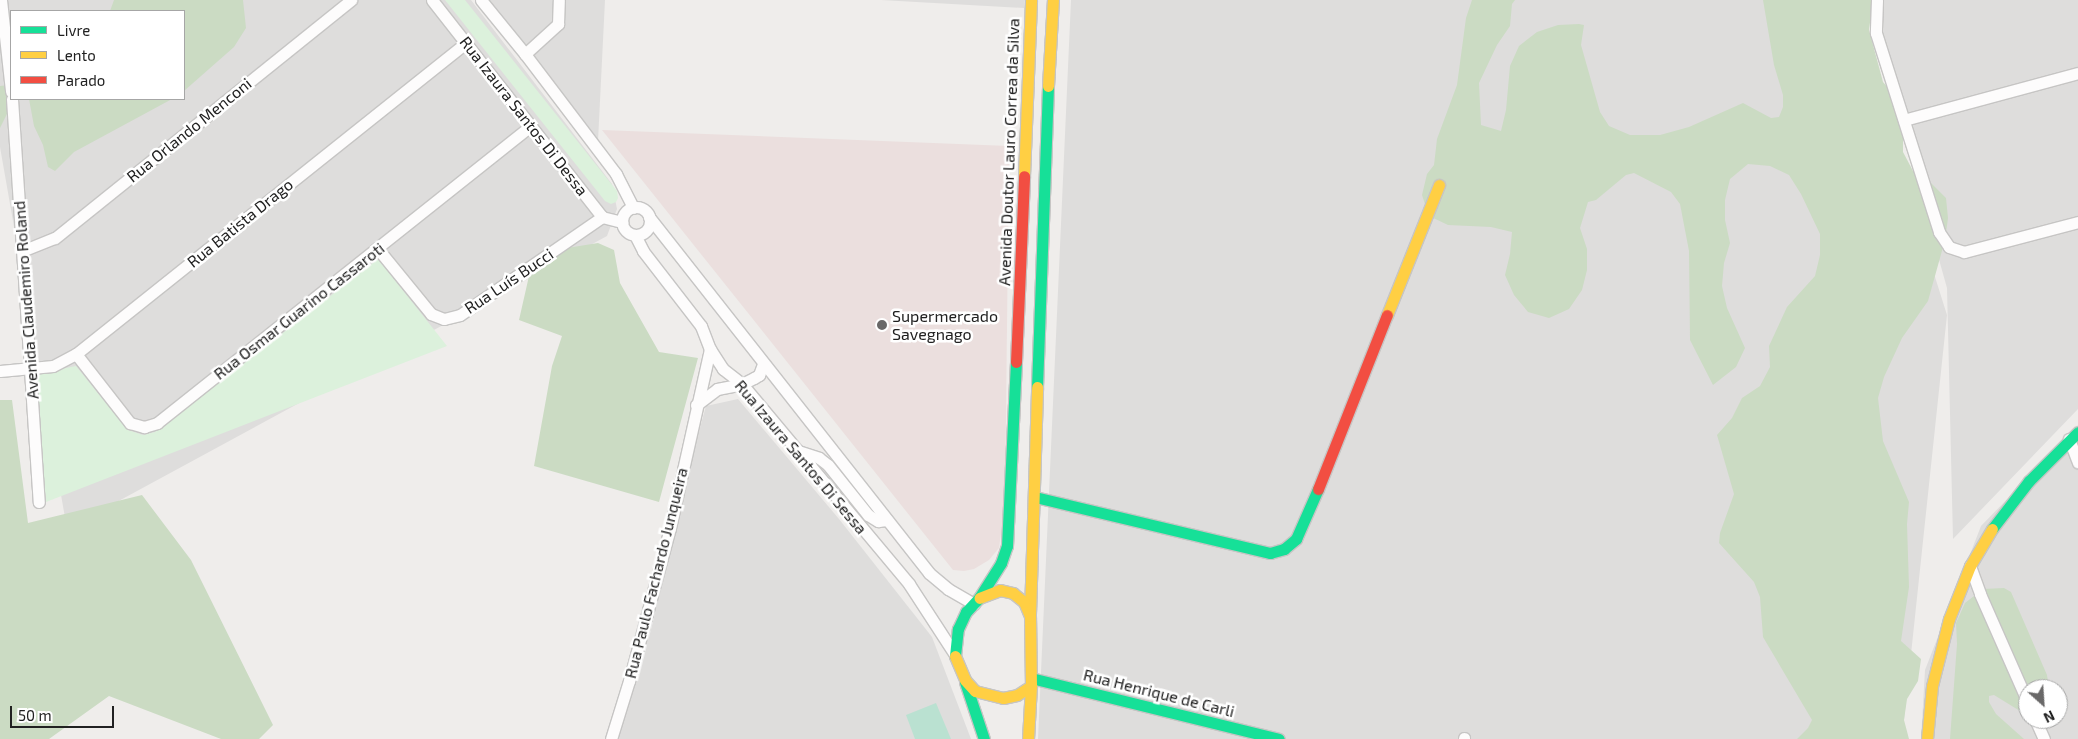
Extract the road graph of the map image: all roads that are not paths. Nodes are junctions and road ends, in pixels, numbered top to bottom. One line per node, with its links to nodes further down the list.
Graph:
1 (1, 0): 12 (street)
2 (351, 0): 24 (street, Rua Orlando Menconi)
3 (432, 0): 9 (street, Rua Izaura Santos Di Dessa)
4 (481, 0): 10 (street)
5 (560, 0): 10 (street)
6 (1031, 0): 40 (main road, Avenida Doutor Lauro Correa da Silva)
7 (1053, 0): 36 (main road)
8 (1877, 0): 14 (street)
9 (466, 43): 15 (street, Rua Izaura Santos Di Dessa); 26 (street, Rua Batista Drago)
10 (526, 54): 17 (street)
11 (2078, 72): 14 (street)
12 (10, 82)
13 (12, 100): 24 (street, Avenida Claudemiro Roland)
14 (1904, 120): 21 (street)
15 (531, 125): 18 (street, Rua Izaura Santos Di Dessa); 23 (street, Rua Osmar Guarino Cassaroti)
16 (1440, 185): 36 (main road)
17 (633, 208): 19 (street); 20 (street)
18 (602, 217): 20 (street); 23 (street, Rua Luís Bucci)
19 (649, 217): 22 (street); 27 (street, Rua Izaura Santos Di Sessa)
20 (622, 222): 22 (street)
21 (2078, 222)
22 (635, 235): 25 (street, Rua Izaura Santos Di Sessa)
23 (378, 249): 26 (street, Rua Osmar Guarino Cassaroti)
24 (22, 251): 28 (street, Avenida Claudemiro Roland)
25 (710, 349): 30 (street, Rua Izaura Santos Di Sessa); 31 (street, Rua Paulo Fachardo Junqueira)
26 (76, 354): 28 (street, Rua Batista Drago)
27 (763, 364): 30 (street); 38 (street, Rua Izaura Santos Di Sessa)
28 (30, 370): 29 (street, Rua Batista Drago); 37 (street, Avenida Claudemiro Roland)
29 (0, 371)
30 (742, 384): 31 (street); 34 (street, Rua Izaura Santos Di Sessa)
31 (696, 405): 46 (street, Rua Paulo Fachardo Junqueira)
32 (2078, 432): 33 (main road)
33 (2068, 439): 35 (street); 39 (main road)
34 (798, 451): 38 (street); 42 (street, Rua Izaura Santos Di Sessa)
35 (2078, 462)
36 (1035, 497): 41 (main road)
37 (39, 502)
38 (887, 520): 40 (street, Rua Izaura Santos Di Sessa)
39 (1970, 566): 44 (street); 50 (main road)
40 (976, 601): 41 (main road); 42 (main road)
41 (1030, 616): 45 (main road)
42 (954, 653): 43 (main road)
43 (965, 680): 45 (main road); 47 (main road)
44 (2018, 680)
45 (1031, 682): 48 (main road); 49 (main road, Rua Henrique de Carli)
46 (611, 739)
47 (984, 739)
48 (1028, 739)
49 (1278, 739)
50 (1927, 739)

